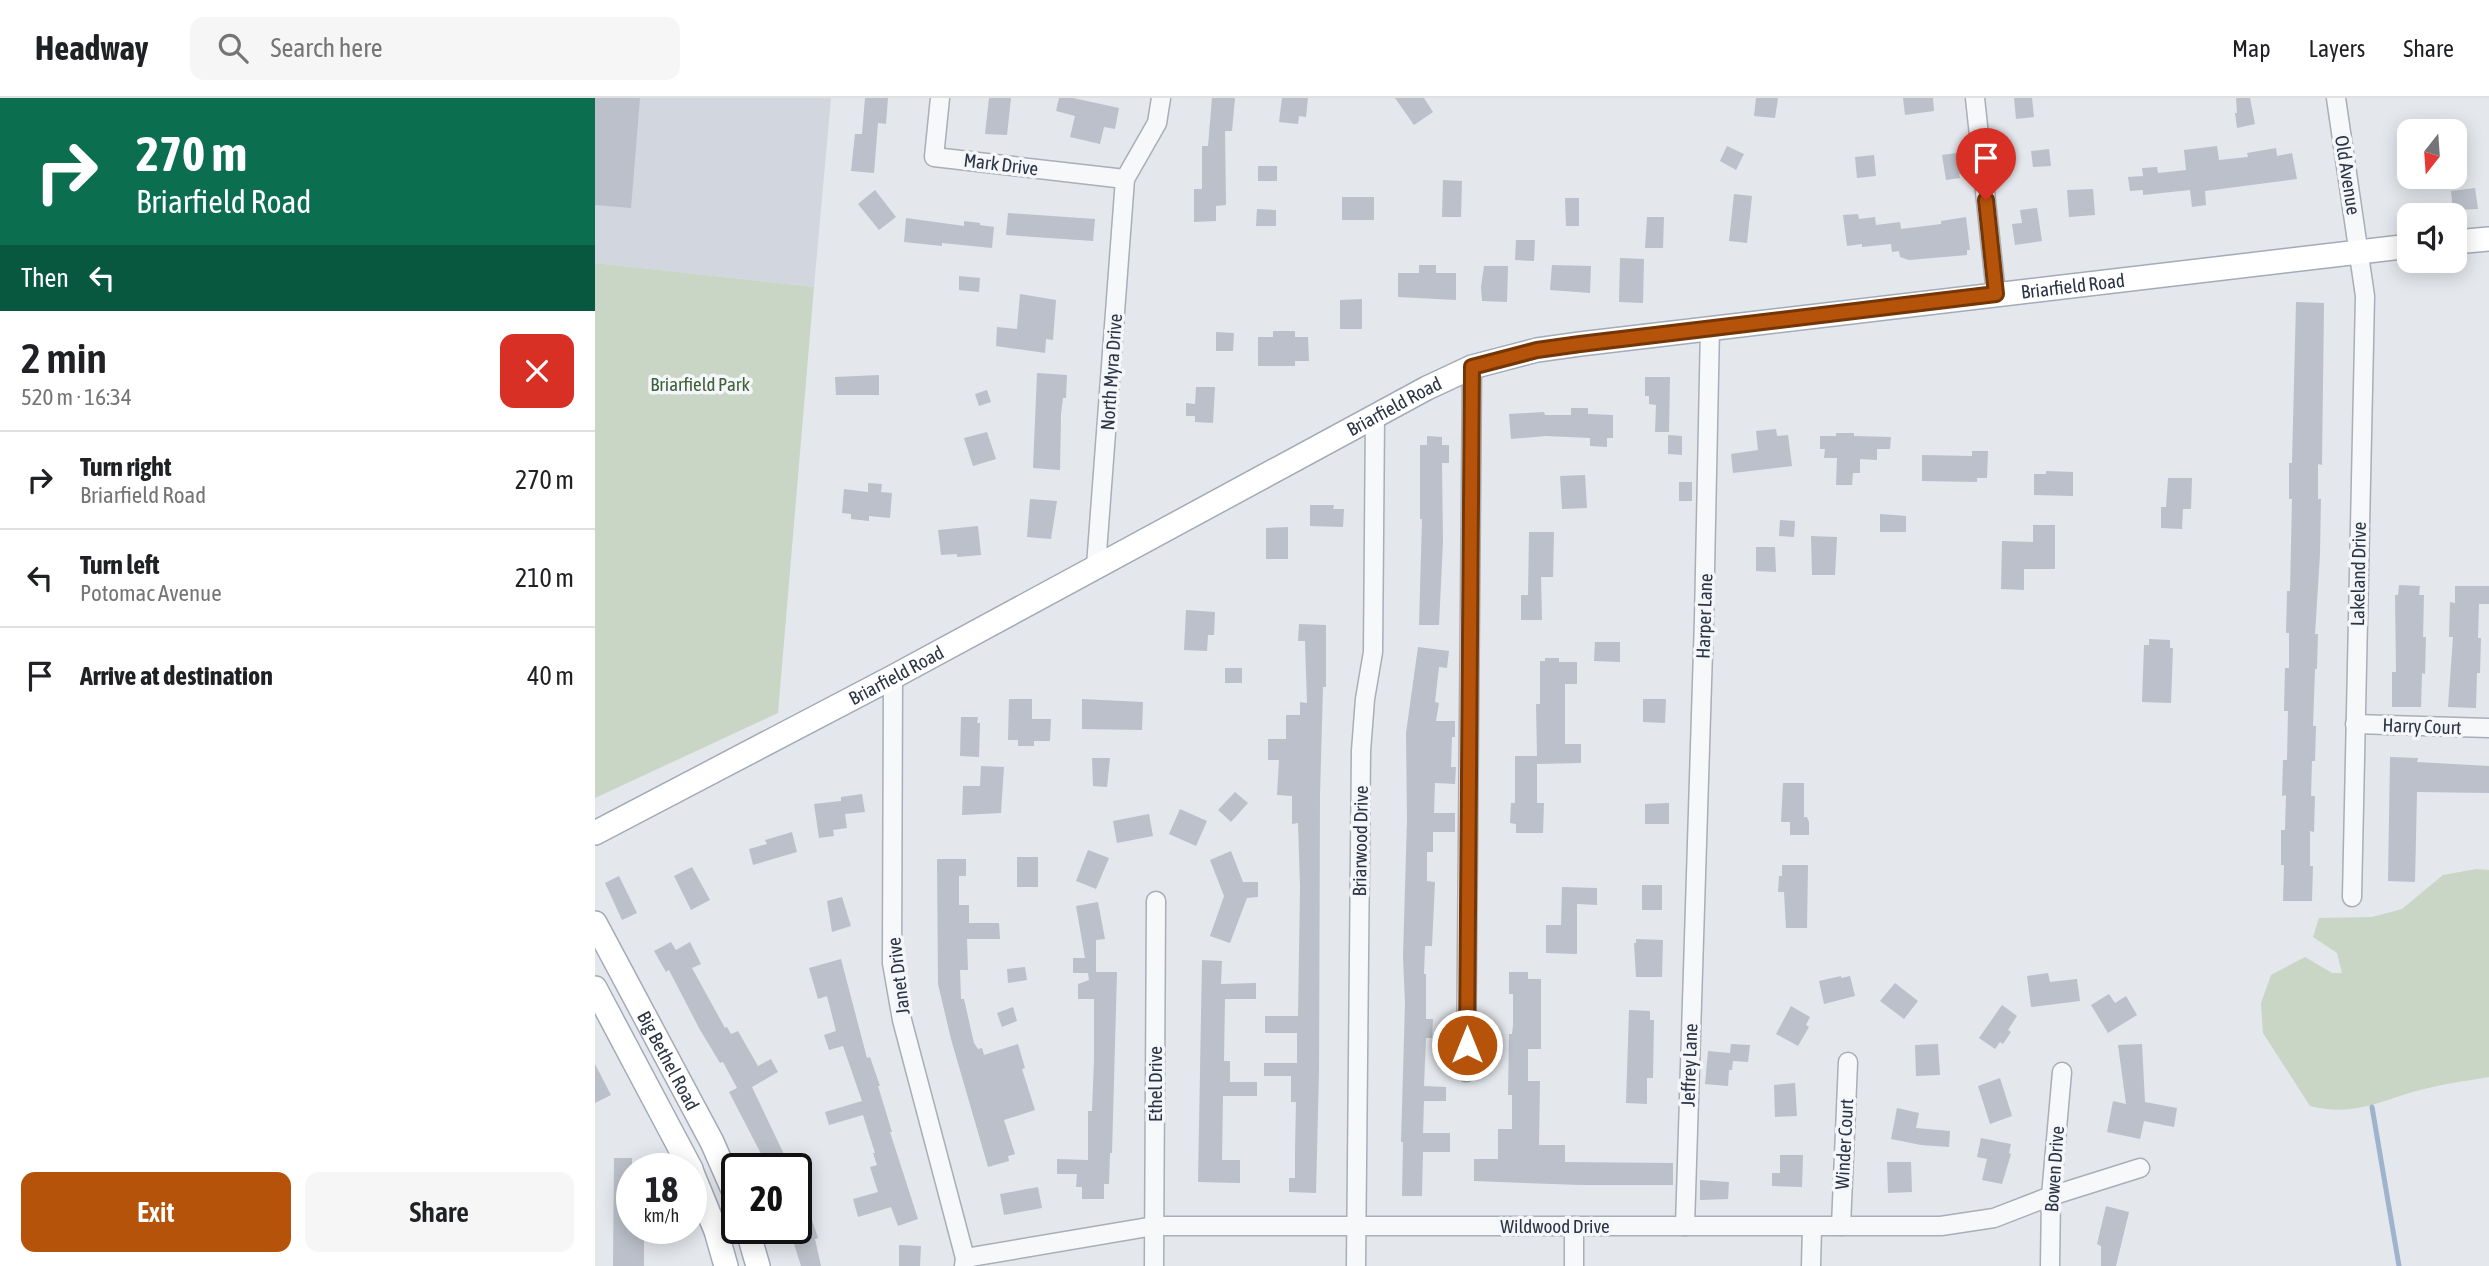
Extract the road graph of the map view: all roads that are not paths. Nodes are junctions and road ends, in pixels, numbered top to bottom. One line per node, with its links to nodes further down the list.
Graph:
1 (940, 98): 5 (street, Mark Drive)
2 (1161, 98): 5 (street)
3 (1975, 98): 10 (street)
4 (2336, 98): 9 (street, Old Avenue)
5 (1125, 179): 14 (street, North Myra Drive)
6 (2489, 239): 7 (main road)
7 (2467, 241)
8 (2397, 248): 9 (main road, Briarfield Road)
9 (2360, 252): 10 (main road, Briarfield Road); 16 (street, Lakeland Drive)
10 (1996, 294): 11 (main road, Briarfield Road)
11 (1710, 327): 12 (main road, Briarfield Road); 21 (street, Harper Lane)
12 (1472, 367): 13 (main road, Briarfield Road); 25 (street)
13 (1375, 416): 14 (main road, Briarfield Road); 32 (street, Briarwood Drive)
14 (1097, 566): 15 (main road, Briarfield Road)
15 (893, 677): 18 (main road, Briarfield Road); 39 (street, Janet Drive)
16 (2355, 724): 17 (street, Harry Court); 19 (street, Lakeland Drive)
17 (2489, 728)
18 (595, 833)
19 (2352, 897)
20 (1156, 901): 33 (street, Ethel Drive)
21 (1694, 905): 35 (street, Jeffrey Lane)
22 (595, 923): 28 (main road, Big Bethel Road)
23 (595, 988): 27 (main road, Big Bethel Road)
24 (1848, 1062): 37 (street, Winder Court)
25 (1466, 1072)
26 (2062, 1072): 30 (street, Bowen Drive)
27 (683, 1153)
28 (721, 1163)
29 (2140, 1168): 30 (street, Wildwood Drive)
30 (2051, 1196): 37 (street, Wildwood Drive); 46 (street, Bowen Drive)
31 (707, 1209): 40 (main road, Big Bethel Road)
32 (1357, 1225): 33 (street, Wildwood Drive); 34 (street, Wildwood Drive); 43 (street, Briarwood Drive)
33 (1154, 1226): 39 (street, Wildwood Drive); 42 (street, Ethel Drive)
34 (1574, 1226): 35 (street, Wildwood Drive); 44 (street)
35 (1685, 1226): 36 (street, Wildwood Drive)
36 (1812, 1227): 37 (street, Wildwood Drive); 45 (street)
37 (1841, 1227)
38 (752, 1244): 41 (main road)
39 (965, 1262)
40 (726, 1266)
41 (758, 1266)
42 (1154, 1266)
43 (1356, 1266)
44 (1574, 1266)
45 (1811, 1266)
46 (2050, 1266)

